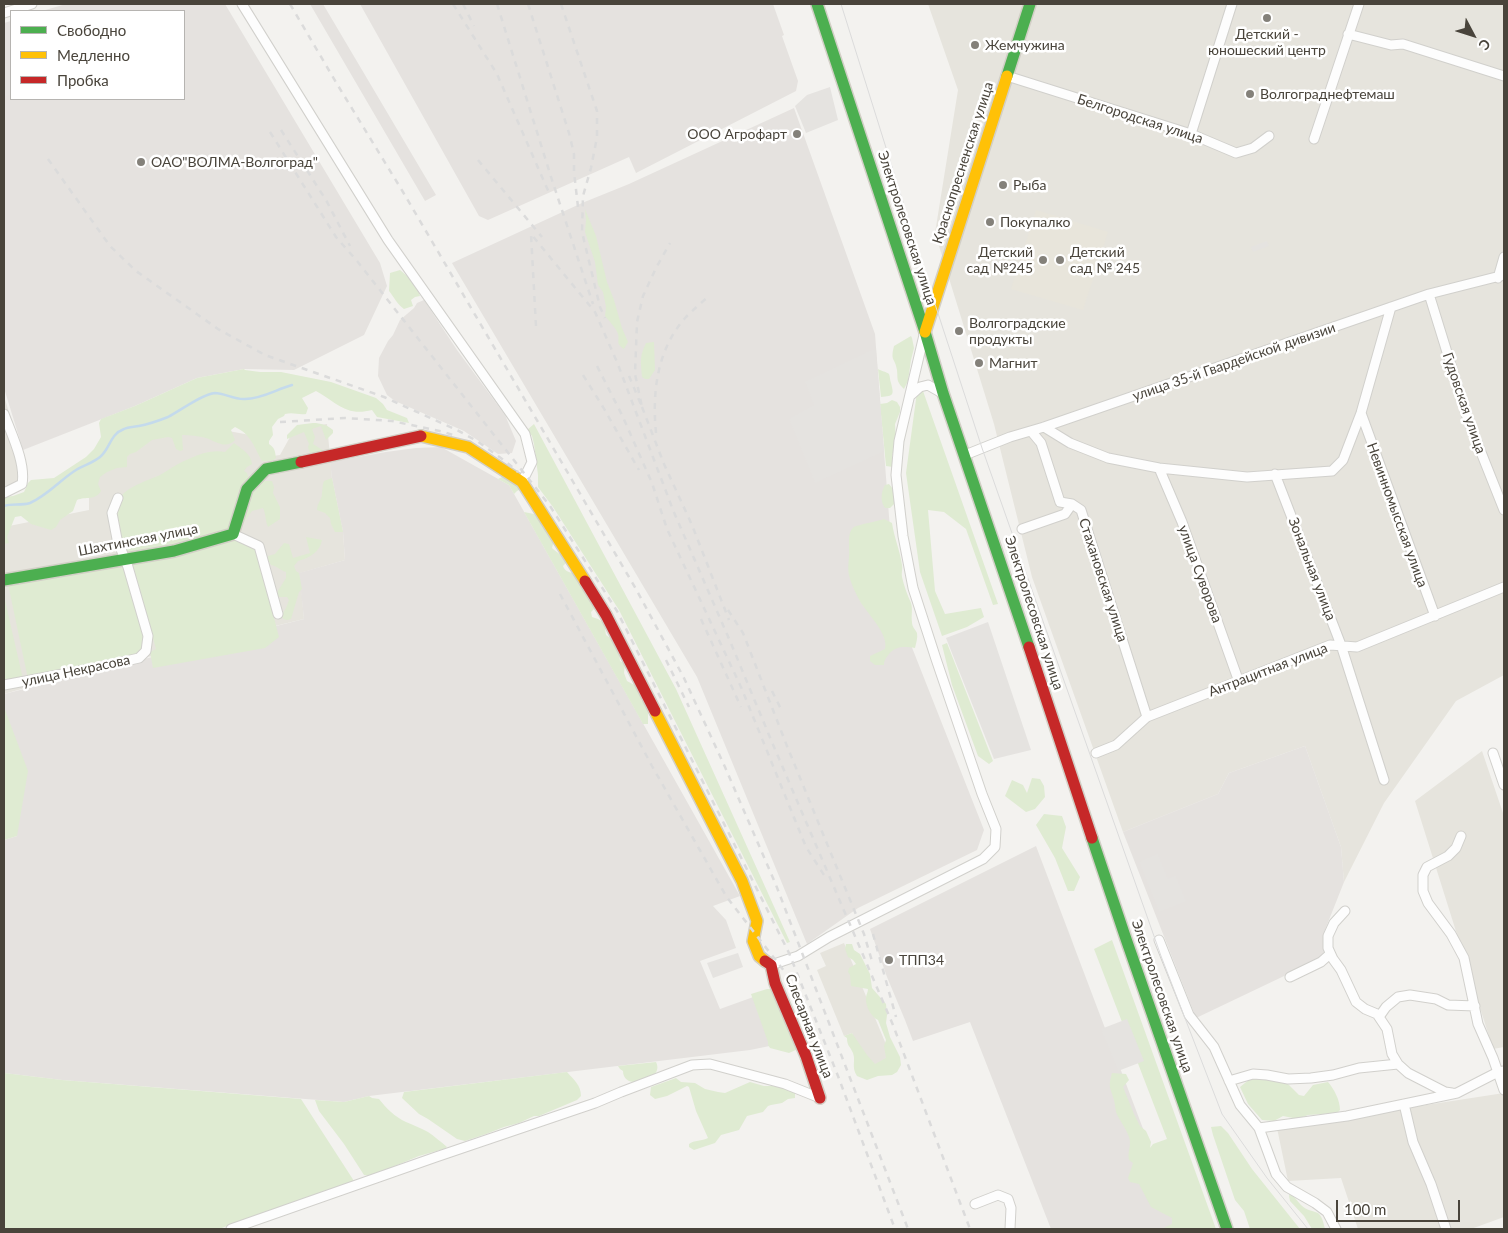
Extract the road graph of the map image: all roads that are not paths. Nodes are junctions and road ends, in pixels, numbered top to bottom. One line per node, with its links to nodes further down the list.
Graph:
1 (32, 4): 7 (street)
2 (242, 4): 28 (street)
3 (817, 4): 18 (street, Электролесовская улица)
4 (1030, 4): 9 (street, Краснопресненская улица)
5 (1232, 4): 11 (street)
6 (1359, 4): 8 (street)
7 (13, 10)
8 (1348, 34): 10 (street); 13 (street)
9 (1007, 76): 11 (street, Белгородская улица); 18 (street, Краснопресненская улица)
10 (1504, 76)
11 (1191, 134): 12 (street, Белгородская улица)
12 (1269, 136)
13 (1314, 139)
14 (1504, 257): 15 (street)
15 (1501, 277): 16 (street, улица 35-й Гвардейской дивизии)
16 (1429, 294): 17 (street, улица 35-й Гвардейской дивизии); 32 (street, Гудовская улица)
17 (1391, 307): 21 (street); 23 (street, улица 35-й Гвардейской дивизии)
18 (925, 332): 19 (street, Электролесовская улица); 20 (street)
19 (943, 393): 20 (street); 25 (street, Электролесовская улица)
20 (909, 396): 52 (street)
21 (1360, 413): 27 (street); 39 (street, Невинномысская улица)
22 (4, 414): 29 (street)
23 (1044, 427): 24 (street, улица 35-й Гвардейской дивизии); 26 (street)
24 (1031, 431): 25 (street, улица 35-й Гвардейской дивизии); 31 (street, Стахановская улица)
25 (965, 456): 67 (street, Электролесовская улица)
26 (1158, 468): 27 (street); 41 (street, улица Суворова)
27 (1275, 474): 40 (street, Зональная улица)
28 (522, 482): 34 (street); 52 (street, Слесарная улица)
29 (4, 493)
30 (118, 498): 35 (street)
31 (1072, 504): 33 (street); 43 (street, Стахановская улица)
32 (1504, 510)
33 (1022, 529)
34 (233, 534): 35 (street, Шахтинская улица); 38 (street)
35 (125, 558): 36 (street, Шахтинская улица); 42 (street, улица Некрасова)
36 (4, 580)
37 (1504, 587): 39 (street, Антрацитная улица)
38 (278, 614)
39 (1435, 616): 40 (street, Антрацитная улица)
40 (1341, 645): 41 (street, Антрацитная улица); 46 (street, Зональная улица)
41 (1239, 682): 43 (street, Антрацитная улица)
42 (4, 685)
43 (1148, 718): 44 (street, Антрацитная улица)
44 (1096, 753)
45 (1493, 753): 47 (street)
46 (1384, 780)
47 (1504, 785)
48 (1461, 836): 54 (street)
49 (1345, 911): 51 (street)
50 (1159, 940): 58 (street)
51 (1330, 954): 53 (street); 55 (street)
52 (771, 964): 61 (street, Слесарная улица)
53 (1290, 977)
54 (1475, 1006): 55 (street); 57 (street)
55 (1379, 1017): 56 (street)
56 (1398, 1064): 58 (street); 60 (street)
57 (1501, 1071): 59 (street); 60 (street)
58 (1229, 1081): 63 (street)
59 (1504, 1090)
60 (1457, 1094): 62 (street)
61 (820, 1098): 65 (street)
62 (1404, 1104): 63 (street); 69 (street)
63 (1259, 1128): 68 (street)
64 (975, 1204): 66 (street)
65 (231, 1229)
66 (1010, 1229)
67 (1227, 1229)
68 (1336, 1229)
69 (1446, 1229)

